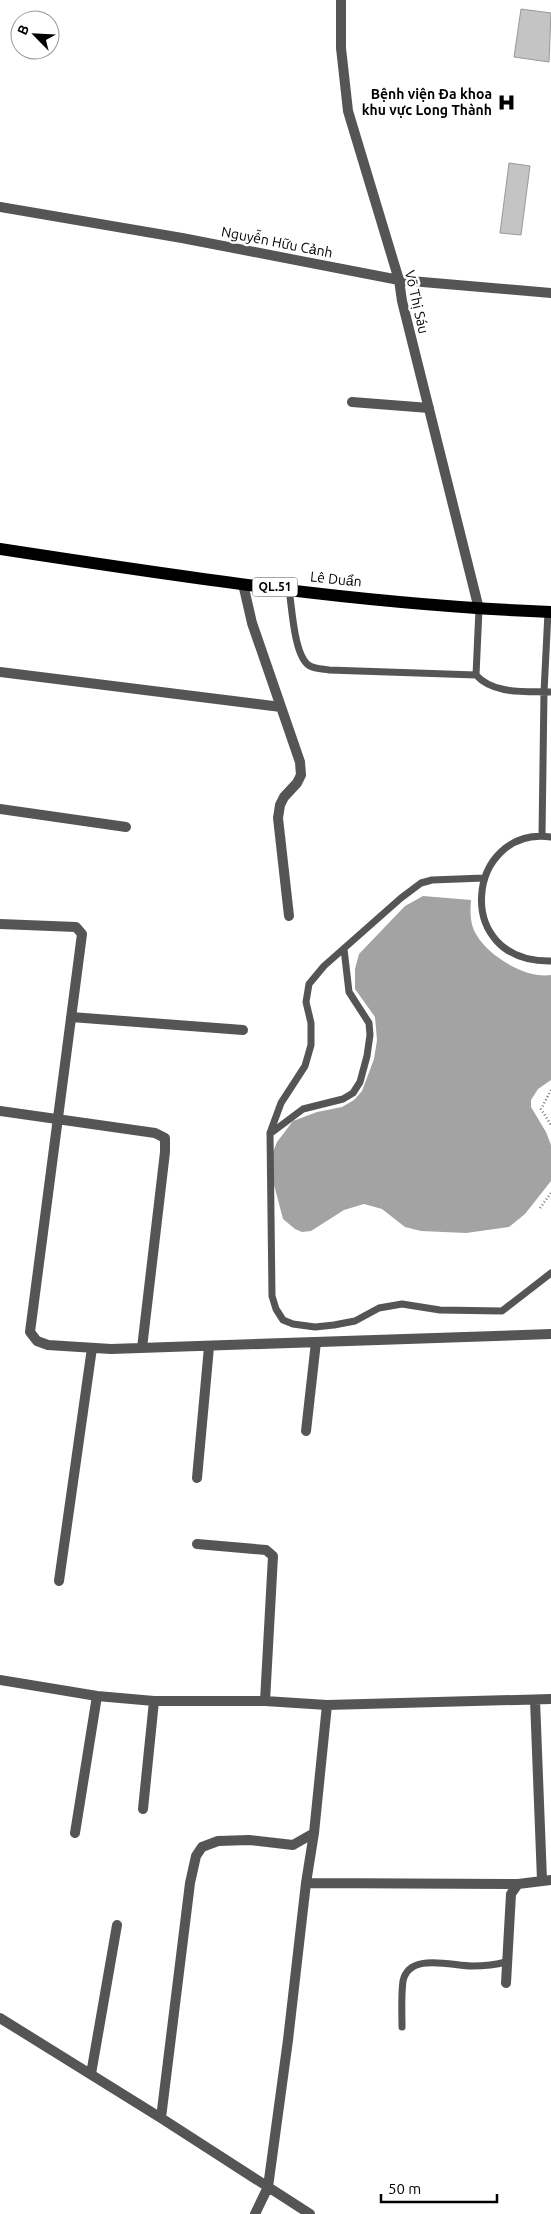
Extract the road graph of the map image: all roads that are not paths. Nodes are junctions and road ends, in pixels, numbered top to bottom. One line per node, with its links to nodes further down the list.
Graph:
1 (341, 0): 3 (street, Võ Thị Sáu)
2 (0, 207): 3 (street, Nguyễn Hữu Cảnh)
3 (399, 280): 4 (street, Nguyễn Hữu Cảnh); 6 (street, Võ Thị Sáu)
4 (551, 293)
5 (352, 402): 6 (street)
6 (429, 408): 10 (street, Võ Thị Sáu)
7 (0, 549): 8 (main road, Lê Duẩn / QL.51)
8 (243, 584): 9 (main road, Lê Duẩn / QL.51); 15 (street)
9 (289, 589): 10 (main road, Lê Duẩn / QL.51); 13 (lane)
10 (479, 609): 11 (main road, Lê Duẩn / QL.51); 13 (lane)
11 (550, 612): 14 (lane)
12 (0, 672): 15 (street)
13 (476, 675): 14 (lane)
14 (548, 692): 16 (lane)
15 (281, 707): 22 (street)
16 (547, 713): 19 (lane)
17 (0, 810): 18 (street)
18 (126, 827)
19 (542, 836): 20 (lane); 21 (lane)
20 (551, 837)
21 (484, 878): 24 (lane); 25 (lane)
22 (289, 916)
23 (0, 924): 26 (street)
24 (344, 949): 30 (lane); 30 (lane)
25 (551, 961)
26 (71, 1017): 27 (street); 29 (street)
27 (243, 1030)
28 (0, 1111): 29 (street)
29 (58, 1119): 35 (street); 36 (street)
30 (270, 1133): 31 (lane)
31 (551, 1273)
32 (551, 1334): 33 (street)
33 (316, 1342): 34 (street); 37 (street)
34 (209, 1347): 36 (street); 38 (street)
35 (92, 1348): 36 (street); 40 (street)
36 (142, 1348)
37 (306, 1431)
38 (197, 1478)
39 (198, 1544): 46 (street)
40 (59, 1581)
41 (0, 1680): 42 (street)
42 (98, 1696): 45 (street); 49 (street)
43 (535, 1700): 44 (street); 47 (street); 51 (street)
44 (551, 1700)
45 (154, 1701): 46 (street); 48 (street)
46 (266, 1701): 47 (street)
47 (327, 1706): 50 (street)
48 (143, 1809)
49 (75, 1833)
50 (314, 1833): 52 (street); 60 (street)
51 (547, 1880): 53 (street)
52 (306, 1883): 53 (street); 61 (street)
53 (518, 1884): 55 (street)
54 (117, 1925): 59 (street)
55 (506, 1962): 56 (street); 58 (lane)
56 (506, 1983)
57 (0, 2018): 59 (street)
58 (402, 2027)
59 (91, 2074): 60 (street)
60 (161, 2118): 61 (street)
61 (268, 2187): 62 (street); 63 (street)
62 (255, 2214)
63 (310, 2214)

